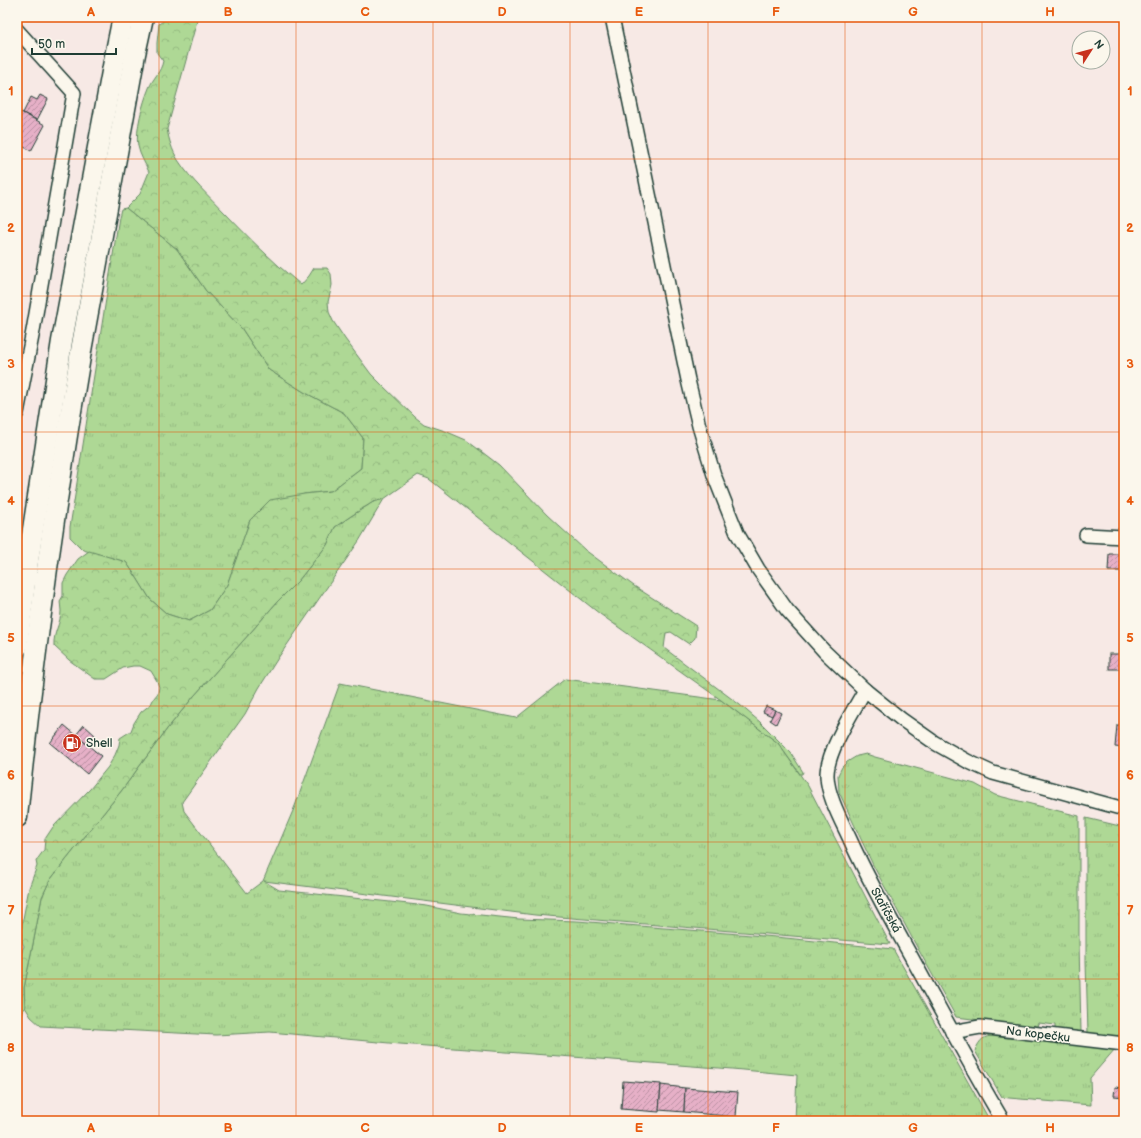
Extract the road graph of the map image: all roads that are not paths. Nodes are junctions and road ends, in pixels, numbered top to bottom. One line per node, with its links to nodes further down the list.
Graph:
1 (123, 17): 10 (highway)
2 (143, 17): 6 (highway)
3 (147, 17): 6 (highway)
4 (612, 17): 11 (street)
5 (17, 30): 7 (street)
6 (135, 54): 13 (highway)
7 (17, 413)
8 (1086, 535): 9 (street)
9 (1124, 537)
10 (17, 647)
11 (865, 690): 12 (street); 14 (street, Staříčská)
12 (1124, 809)
13 (17, 817)
14 (952, 1032): 15 (street, Na kopečku); 16 (street, Staříčská)
15 (1124, 1044)
16 (1003, 1121)

